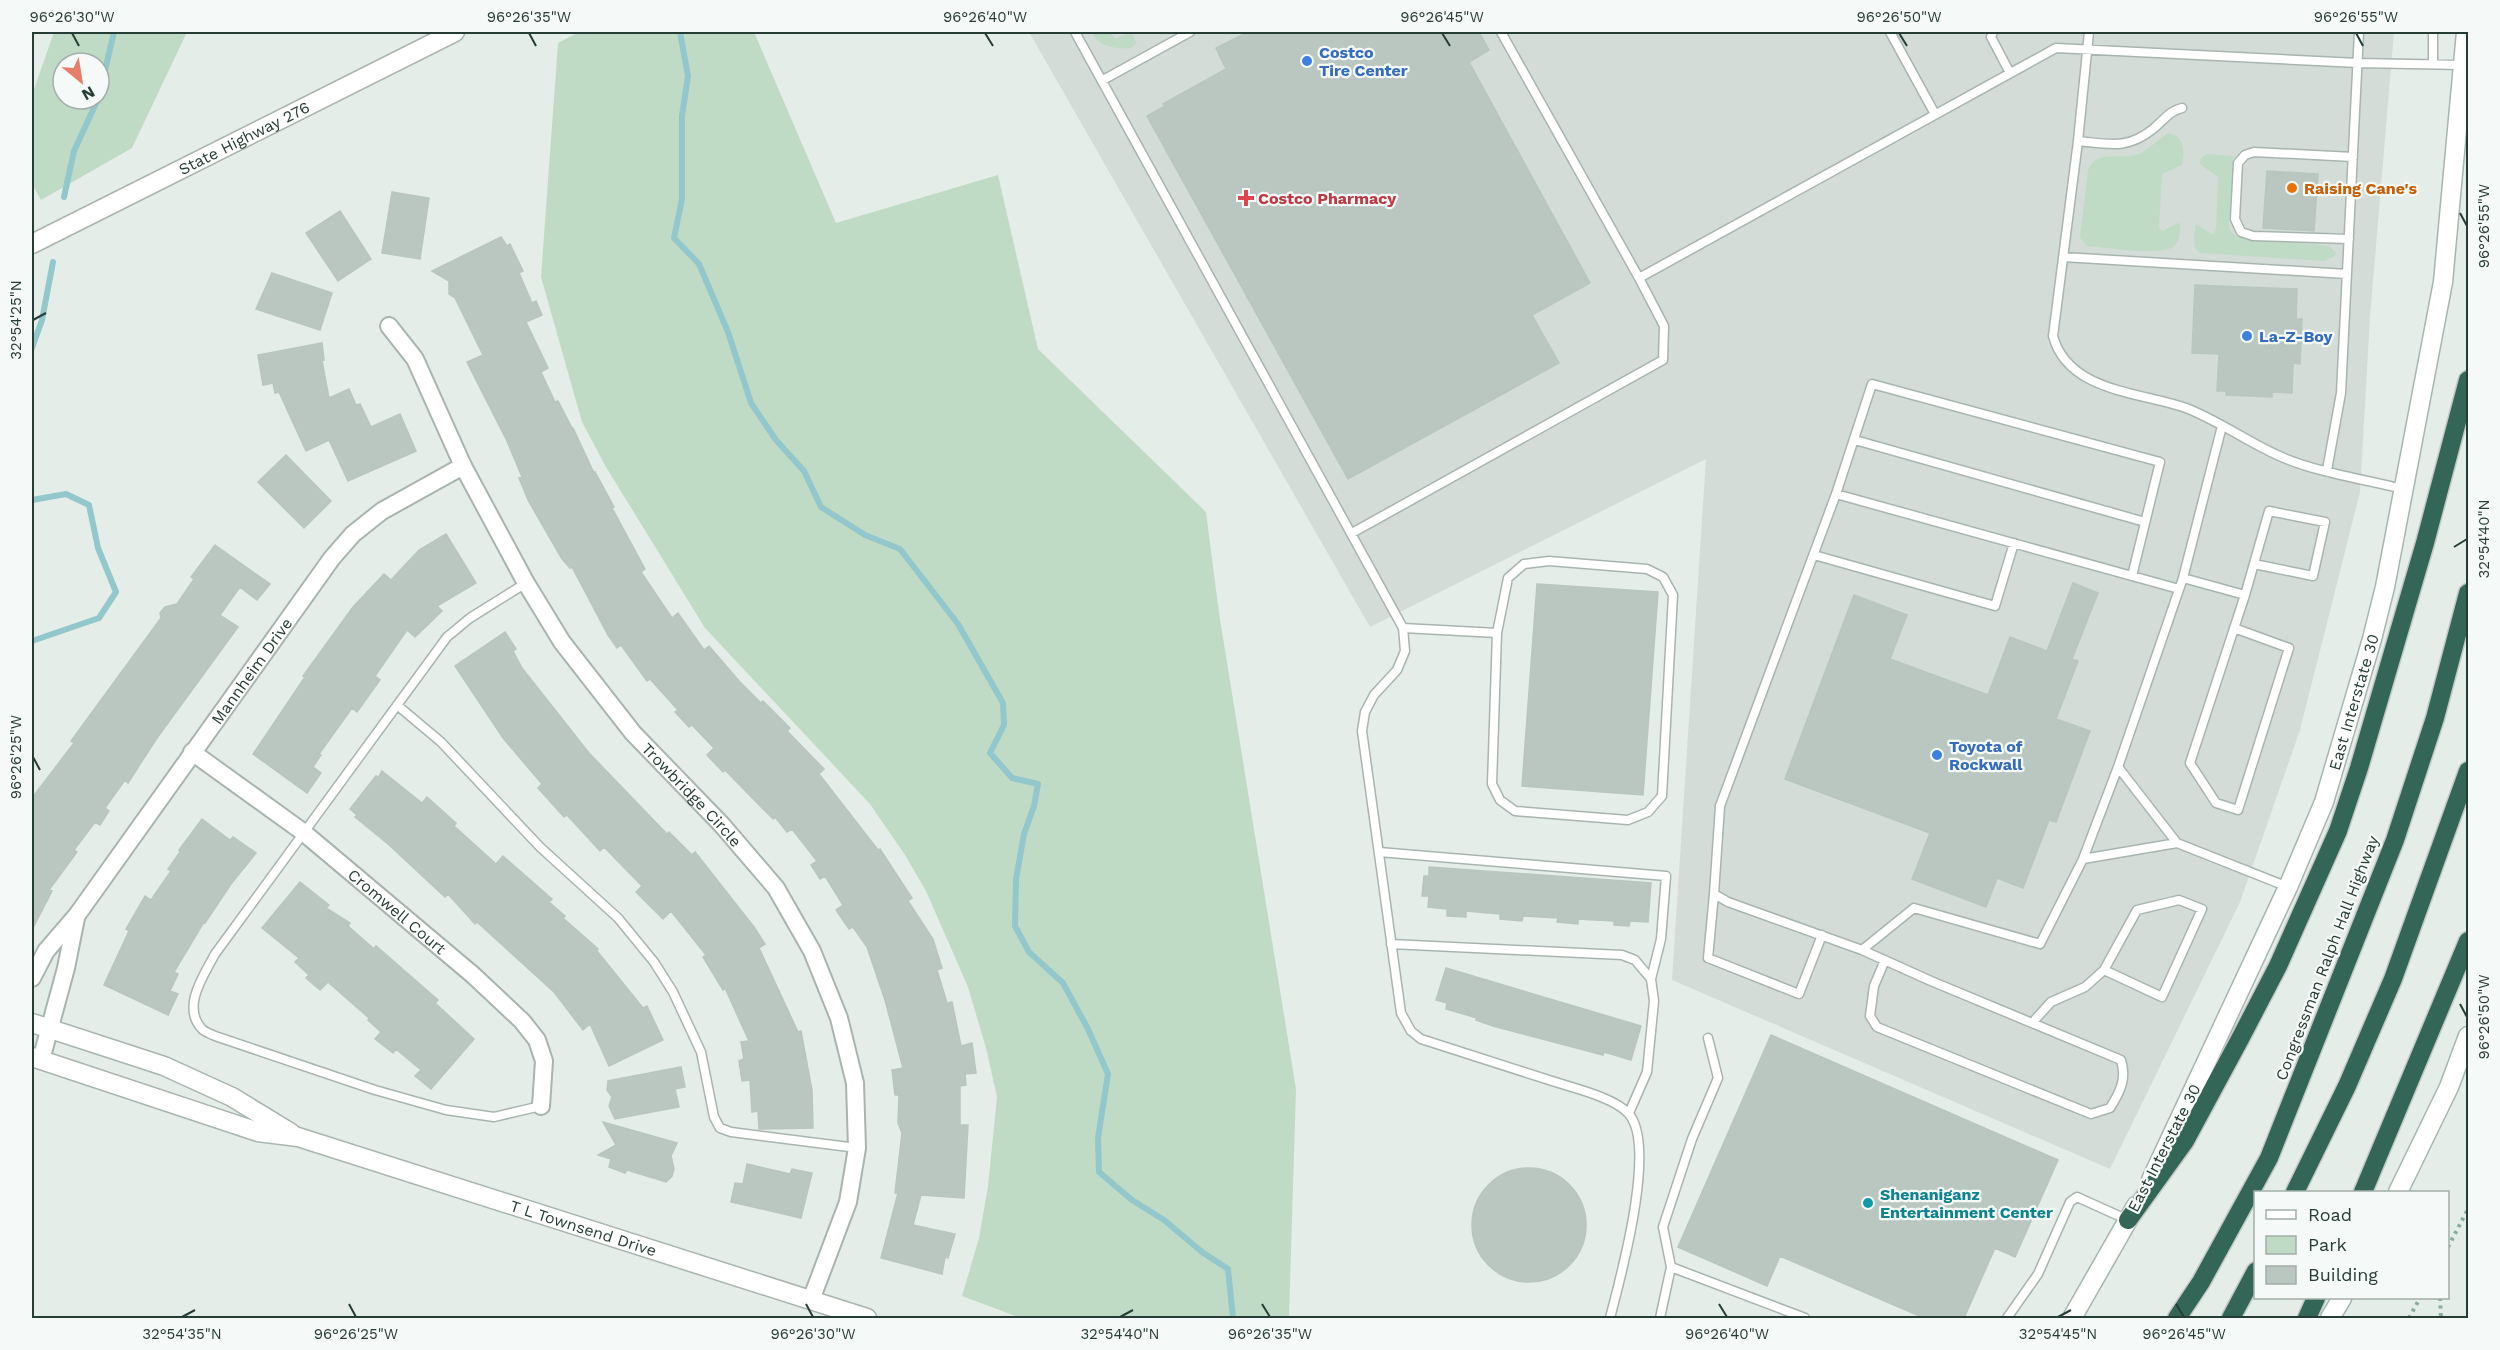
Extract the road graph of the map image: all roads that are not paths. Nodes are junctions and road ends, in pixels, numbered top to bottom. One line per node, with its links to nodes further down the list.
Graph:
1 (455, 32): 23 (street, State Highway 276)
2 (1075, 32): 17 (lane)
3 (1190, 32): 17 (lane)
4 (1501, 32): 26 (lane)
5 (1890, 32): 19 (lane)
6 (1982, 32): 11 (lane)
7 (2089, 32): 12 (lane)
8 (2359, 32): 13 (lane)
9 (2433, 32): 14 (lane)
10 (2466, 32): 15 (street, East Interstate 30)
11 (1991, 33): 16 (lane)
12 (2088, 49): 13 (lane); 16 (lane); 20 (lane)
13 (2358, 63): 14 (lane); 21 (lane)
14 (2433, 63): 15 (lane)
15 (2463, 64): 33 (street, East Interstate 30)
16 (2010, 73): 19 (lane)
17 (1103, 80): 36 (lane)
18 (2182, 108): 20 (lane)
19 (1935, 114): 26 (lane)
20 (2078, 141): 24 (lane)
21 (2353, 157): 22 (lane); 22 (lane)
22 (2349, 239): 25 (lane)
23 (32, 244)
24 (2063, 257): 25 (lane); 29 (lane)
25 (2347, 274): 32 (lane)
26 (1638, 278): 36 (lane)
27 (389, 326): 31 (street, Trowbridge Circle)
28 (2469, 381): 82 (highway)
29 (2222, 426): 32 (lane); 41 (lane)
30 (1855, 440): 34 (lane); 35 (lane); 35 (lane)
31 (464, 466): 42 (street, Trowbridge Circle); 50 (street, Mannheim Drive)
32 (2327, 470): 33 (lane)
33 (2403, 489): 57 (street, East Interstate 30)
34 (1836, 494): 37 (lane); 38 (lane)
35 (2145, 522): 40 (lane)
36 (1352, 533): 46 (lane)
37 (2014, 543): 38 (lane); 40 (lane)
38 (1814, 555): 58 (lane)
39 (2254, 564): 39 (lane); 45 (lane)
40 (2132, 576): 43 (lane)
41 (2183, 578): 43 (lane); 45 (lane)
42 (526, 583): 49 (lane); 78 (street, Trowbridge Circle)
43 (2179, 589): 51 (lane)
44 (2469, 593): 94 (highway, Congressman Ralph Hall Highway)
45 (2245, 595): 47 (lane)
46 (1403, 628): 48 (lane); 55 (lane)
47 (2234, 628): 47 (lane)
48 (1497, 633): 48 (lane)
49 (397, 705): 53 (lane); 78 (lane)
50 (192, 752): 53 (street, Cromwell Court); 59 (street, Mannheim Drive)
51 (2118, 766): 54 (lane); 56 (lane)
52 (2469, 771): 79 (highway)
53 (303, 832): 75 (street, Cromwell Court); 75 (lane)
54 (2177, 843): 56 (lane); 57 (lane)
55 (1379, 852): 62 (lane); 67 (lane)
56 (2083, 859): 63 (lane)
57 (2288, 887): 82 (street, East Interstate 30)
58 (1714, 894): 60 (lane); 60 (lane)
59 (77, 915): 66 (street, Mannheim Drive); 68 (street, Mannheim Drive)
60 (1821, 935): 63 (lane)
61 (2469, 941): 80 (highway)
62 (1391, 944): 67 (lane); 76 (lane)
63 (1862, 950): 64 (lane)
64 (1885, 960): 70 (lane); 70 (lane)
65 (2104, 970): 65 (lane); 70 (lane)
66 (33, 976): 68 (street)
67 (1651, 979): 76 (lane)
68 (62, 982): 71 (street, Mannheim Drive)
69 (32, 1023): 71 (street, T L Townsend Drive)
70 (2032, 1023)
71 (49, 1029): 74 (street, Mannheim Drive); 77 (street, T L Townsend Drive)
72 (2469, 1036): 81 (street)
73 (1708, 1038): 83 (lane)
74 (36, 1058): 77 (street, T L Townsend Drive)
75 (541, 1106)
76 (1629, 1113): 89 (lane)
77 (298, 1137): 87 (street, T L Townsend Drive)
78 (857, 1148): 87 (street, Trowbridge Circle)
79 (2295, 1191)
80 (2363, 1191)
81 (2398, 1191)
82 (2128, 1220): 92 (lane); 93 (street, East Interstate 30)
83 (1671, 1267): 90 (lane); 91 (lane)
84 (2254, 1275): 95 (highway)
85 (2316, 1299): 96 (highway)
86 (2341, 1299): 97 (street)
87 (811, 1300): 88 (street, T L Townsend Drive)
88 (867, 1318)
89 (1610, 1318)
90 (1660, 1318)
91 (1805, 1318)
92 (2007, 1318)
93 (2072, 1318)
94 (2177, 1318)
95 (2231, 1318)
96 (2307, 1318)
97 (2330, 1318)

